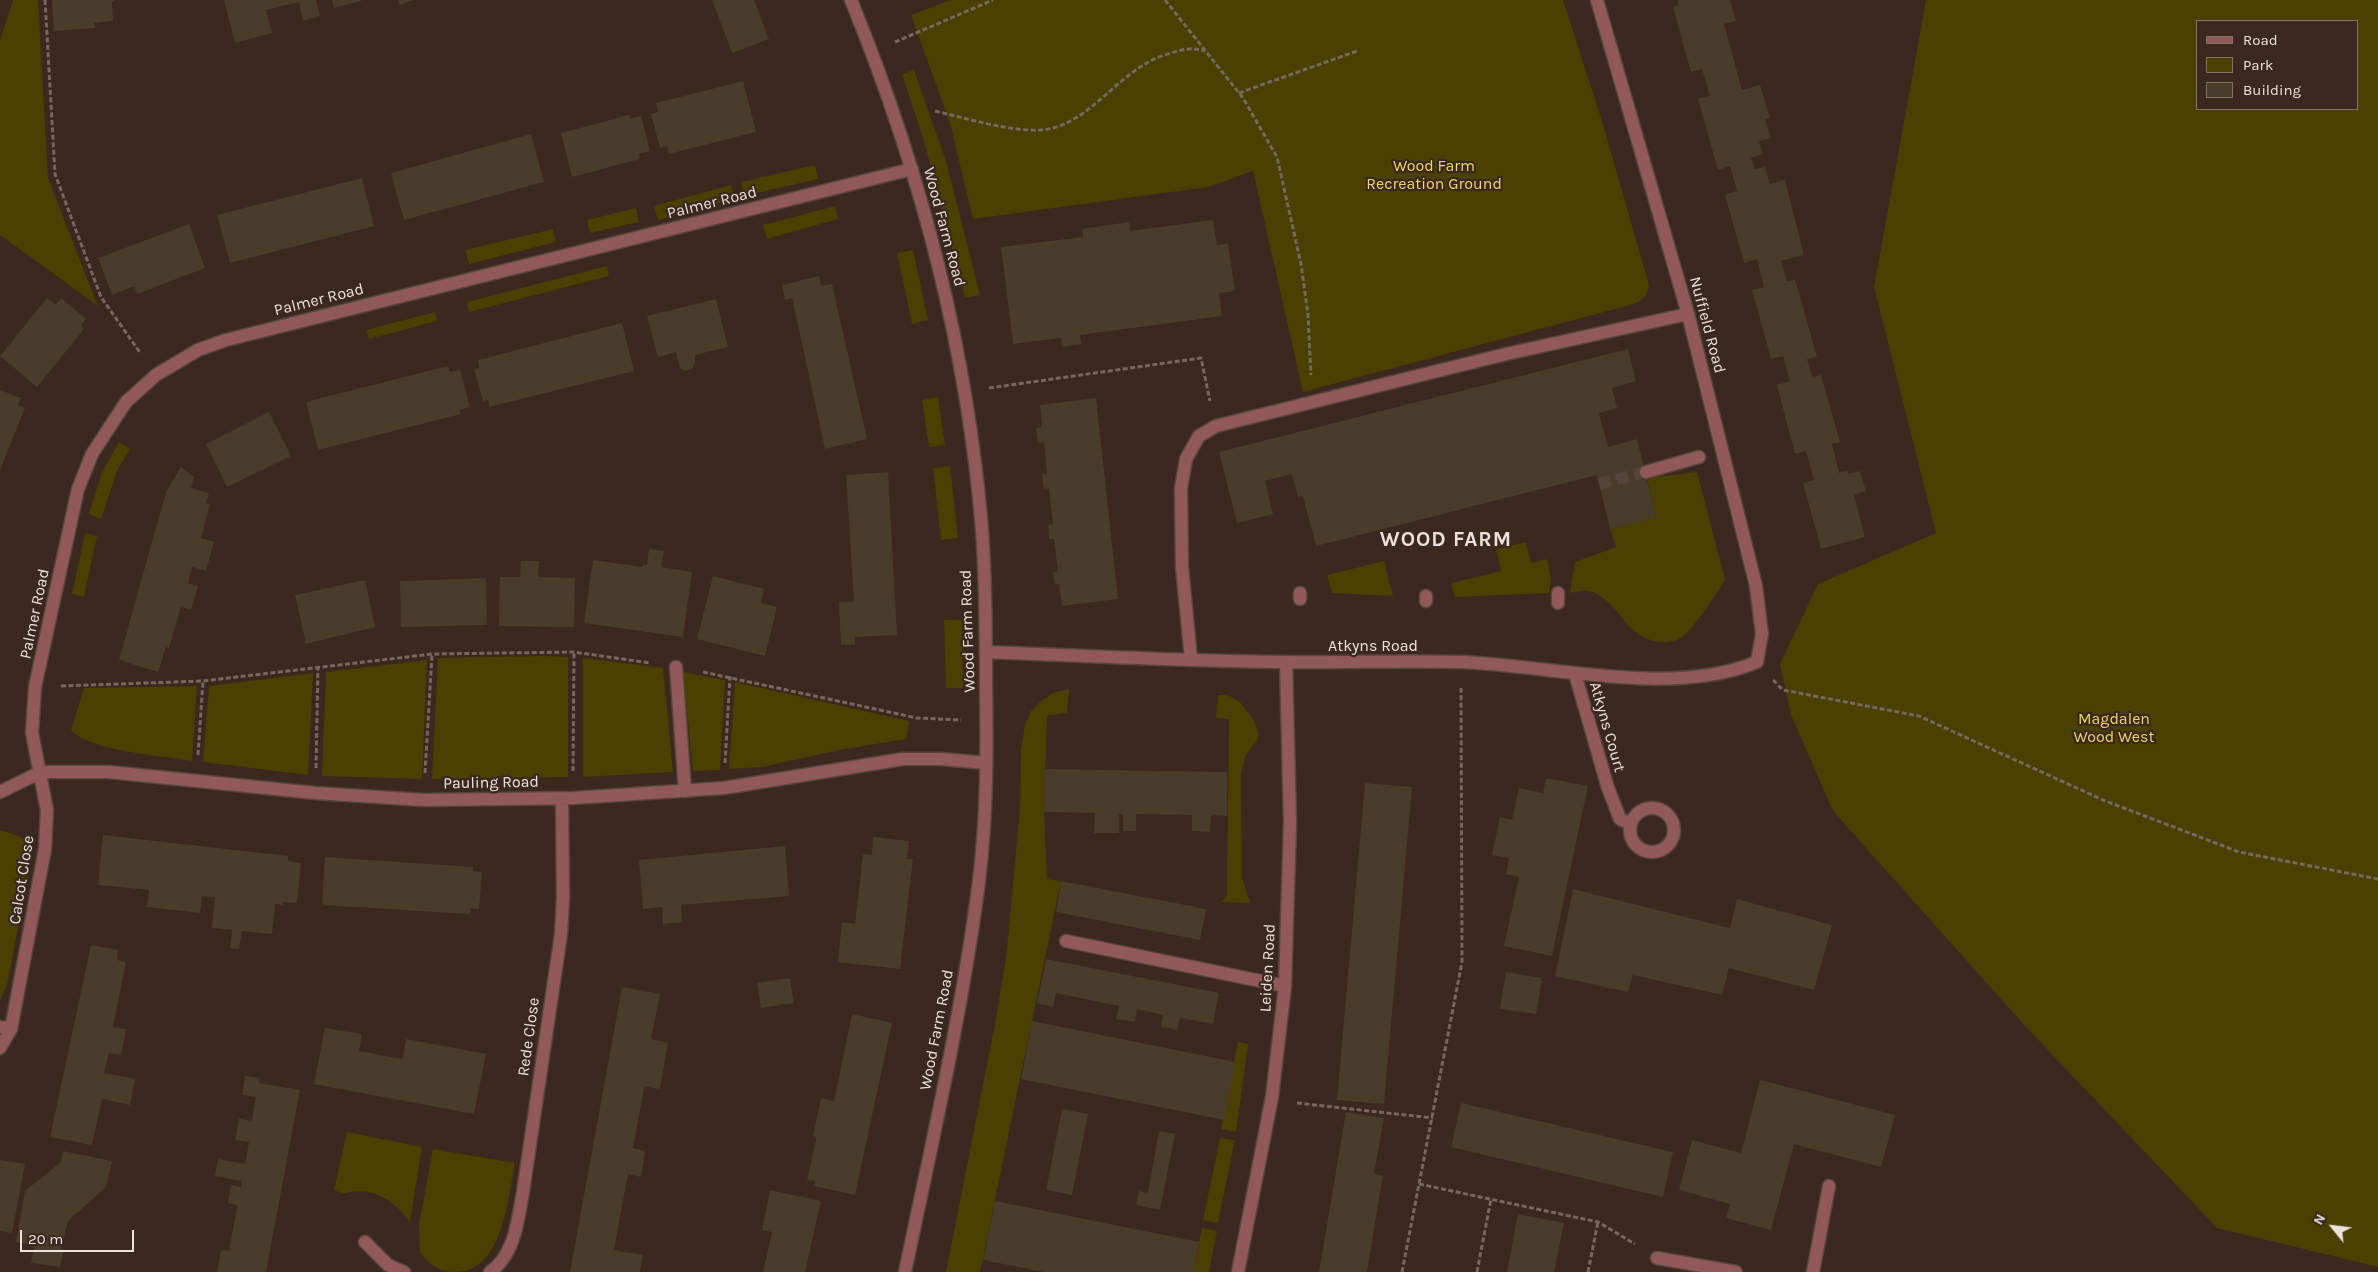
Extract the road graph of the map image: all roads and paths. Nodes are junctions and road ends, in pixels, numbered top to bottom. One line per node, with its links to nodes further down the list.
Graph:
1 (45, 0): 13 (path)
2 (851, 0): 8 (street, Wood Farm Road)
3 (993, 0): 8 (path)
4 (1165, 0): 6 (path)
5 (1597, 0): 12 (street, Nuffield Road)
6 (1205, 51): 9 (path); 10 (path)
7 (1357, 51): 9 (path)
8 (872, 52): 11 (street, Wood Farm Road)
9 (1239, 94): 15 (path)
10 (935, 111)
11 (912, 169): 13 (street, Palmer Road); 14 (street, Wood Farm Road)
12 (1688, 314): 15 (street); 25 (street, Nuffield Road)
13 (156, 375): 31 (street, Palmer Road)
14 (963, 392): 16 (path); 20 (street, Wood Farm Road)
15 (1313, 403): 16 (street)
16 (1216, 426): 22 (street)
17 (1699, 457): 18 (street)
18 (1646, 472)
19 (574, 652): 21 (path); 27 (path); 40 (path)
20 (986, 652): 22 (street, Atkyns Road); 32 (street, Wood Farm Road)
21 (432, 654): 26 (path); 41 (path)
22 (1191, 659): 23 (street, Atkyns Road)
23 (1286, 662): 24 (street, Atkyns Road); 45 (street, Leiden Road)
24 (1461, 662): 28 (street, Atkyns Road); 49 (path)
25 (1756, 662): 28 (street, Atkyns Road); 43 (path)
26 (318, 666): 30 (path); 39 (path)
27 (676, 667): 29 (path); 37 (street)
28 (1575, 674): 42 (street, Atkyns Court)
29 (730, 676): 32 (path); 36 (path)
30 (203, 681): 31 (path); 35 (path)
31 (35, 687): 34 (street, Palmer Road)
32 (987, 722): 33 (street, Wood Farm Road)
33 (986, 763): 36 (street, Pauling Road); 58 (street, Wood Farm Road)
34 (41, 772): 35 (street, Pauling Road); 38 (street, Pauling Road); 46 (street, Calcot Close)
35 (196, 781): 39 (street, Pauling Road)
36 (724, 788): 37 (street, Pauling Road)
37 (685, 791): 40 (street, Pauling Road)
38 (0, 792)
39 (315, 793): 41 (street, Pauling Road)
40 (568, 798): 41 (street, Pauling Road); 57 (street, Rede Close)
41 (424, 800)
42 (1630, 824)
43 (2378, 879)
44 (1066, 941): 45 (street)
45 (1285, 986): 48 (street, Leiden Road)
46 (5, 1028): 47 (street, Calcot Close)
47 (0, 1048)
48 (1272, 1097): 49 (path); 59 (street, Leiden Road)
49 (1433, 1118): 50 (path)
50 (1419, 1184): 52 (path); 60 (path)
51 (1829, 1186): 64 (street)
52 (1491, 1200): 53 (path); 61 (path)
53 (1598, 1222): 55 (path); 62 (path)
54 (365, 1242): 56 (street)
55 (1657, 1258): 63 (street)
56 (404, 1272)
57 (490, 1272)
58 (906, 1272)
59 (1238, 1272)
60 (1402, 1272)
61 (1477, 1272)
62 (1588, 1272)
63 (1736, 1272)
64 (1813, 1272)

